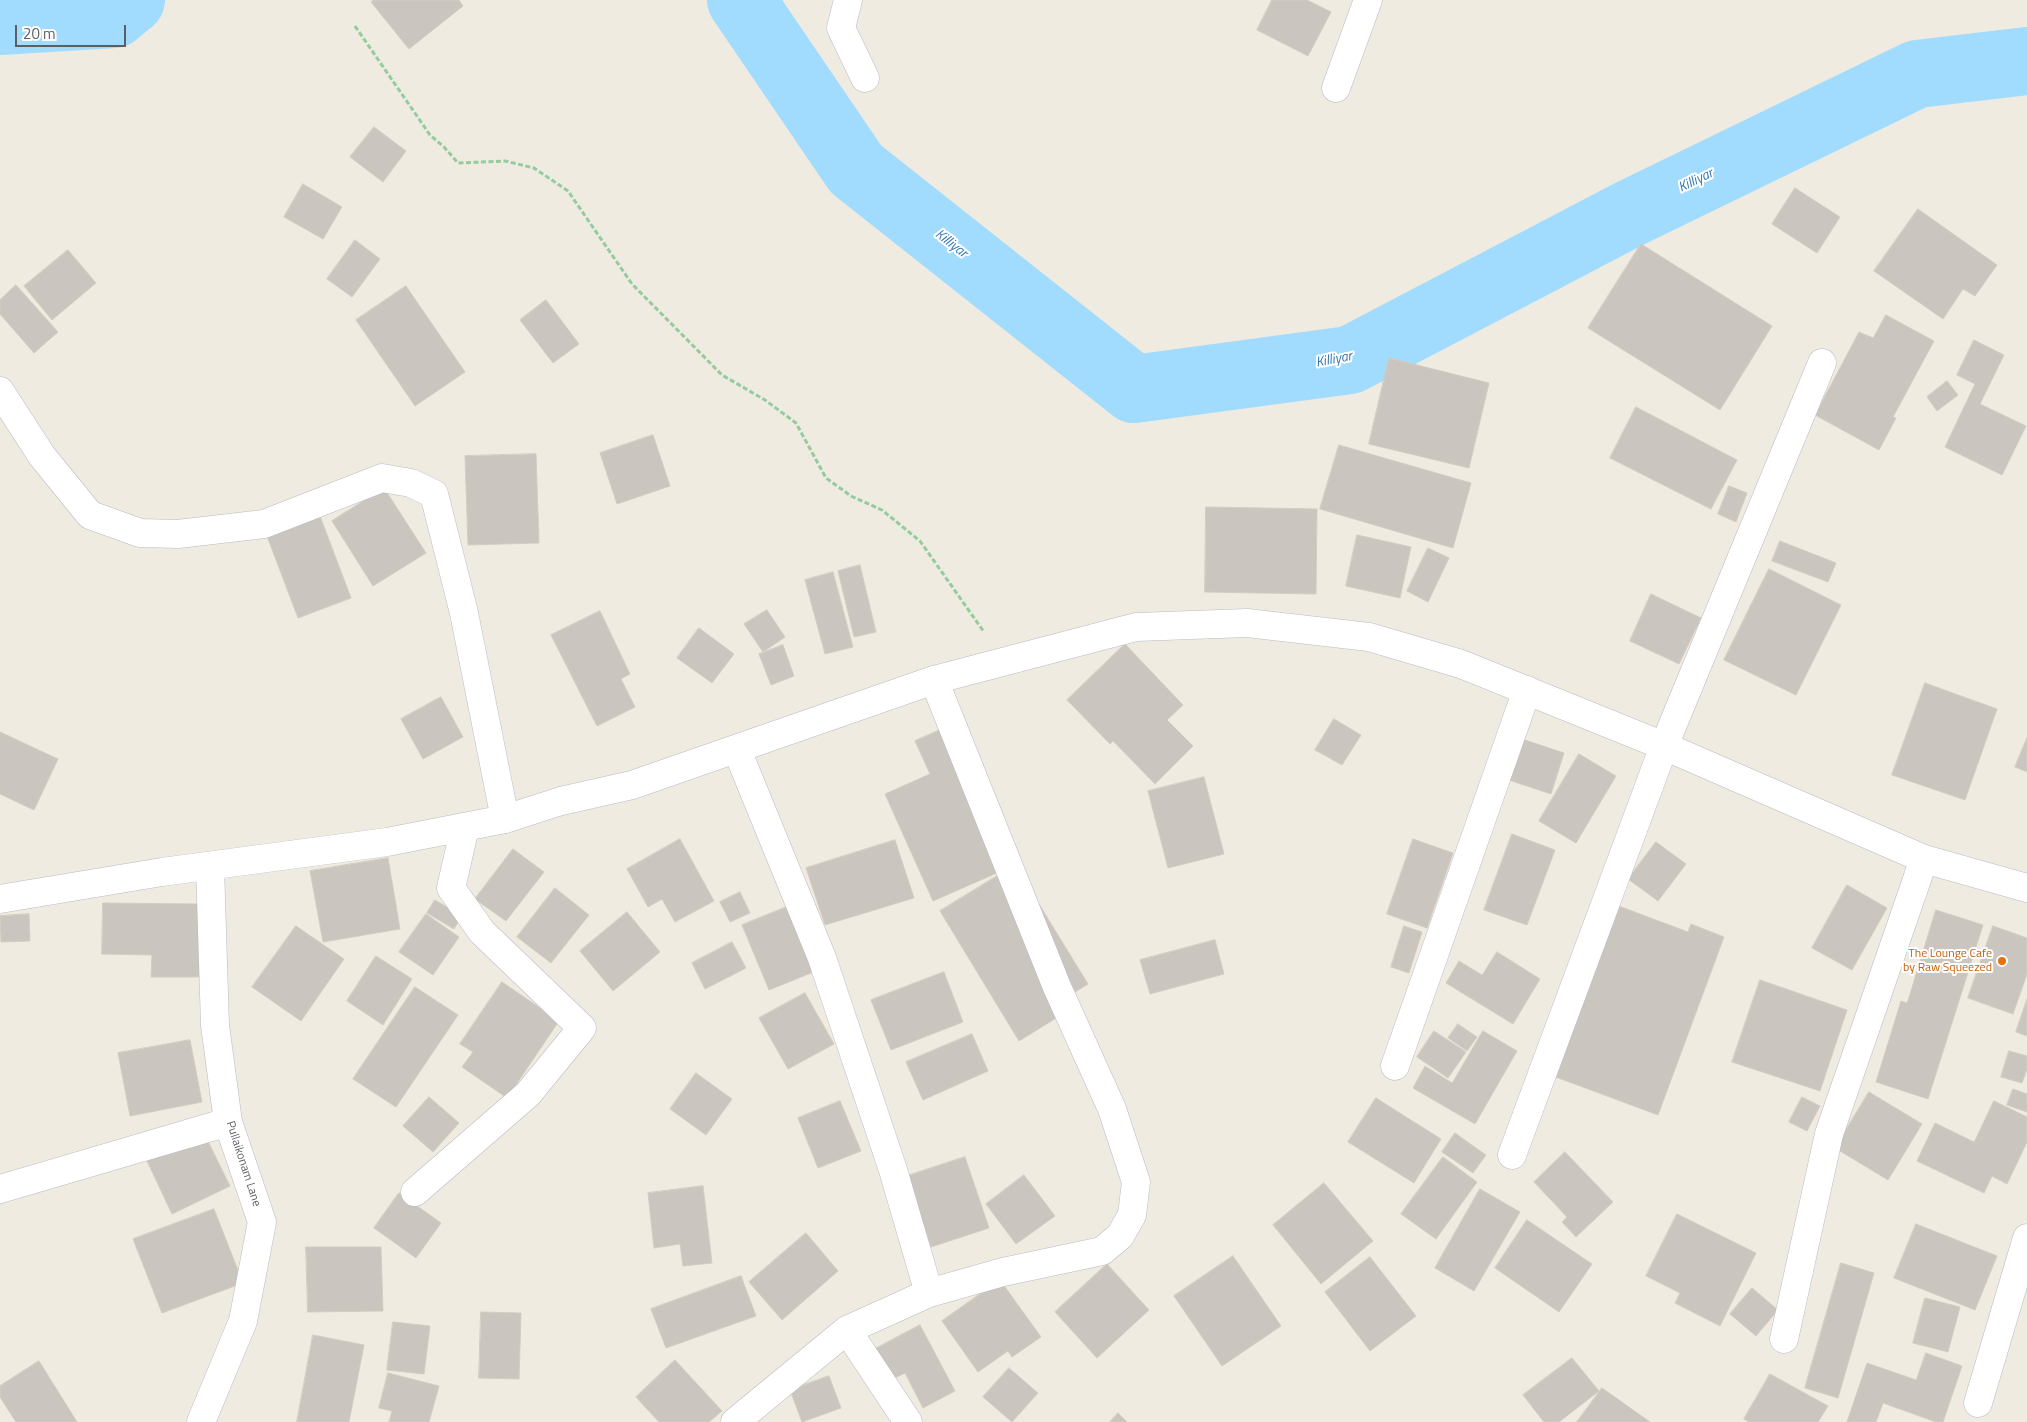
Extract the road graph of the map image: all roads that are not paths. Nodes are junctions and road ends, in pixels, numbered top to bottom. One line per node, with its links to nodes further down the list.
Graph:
1 (848, 0): 3 (street)
2 (1368, 0): 4 (street)
3 (865, 78)
4 (1336, 88)
5 (1822, 363): 9 (street)
6 (0, 391): 11 (street)
7 (934, 680): 8 (street); 10 (street); 23 (street)
8 (1527, 690): 9 (street); 17 (street)
9 (1664, 746): 13 (street); 19 (street)
10 (737, 750): 11 (street); 23 (street)
11 (505, 819): 12 (street)
12 (465, 827): 14 (street); 21 (street)
13 (1924, 859): 15 (street); 25 (street)
14 (210, 866): 16 (street); 18 (street, Pullaikonam Lane)
15 (2027, 888)
16 (0, 899)
17 (1395, 1066)
18 (228, 1122): 20 (street); 27 (street, Pullaikonam Lane)
19 (1512, 1155)
20 (0, 1189)
21 (415, 1192)
22 (2027, 1238): 26 (street)
23 (929, 1293): 24 (street)
24 (847, 1330): 28 (street); 29 (street)
25 (1784, 1339)
26 (1978, 1403)
27 (201, 1422)
28 (735, 1422)
29 (908, 1422)

